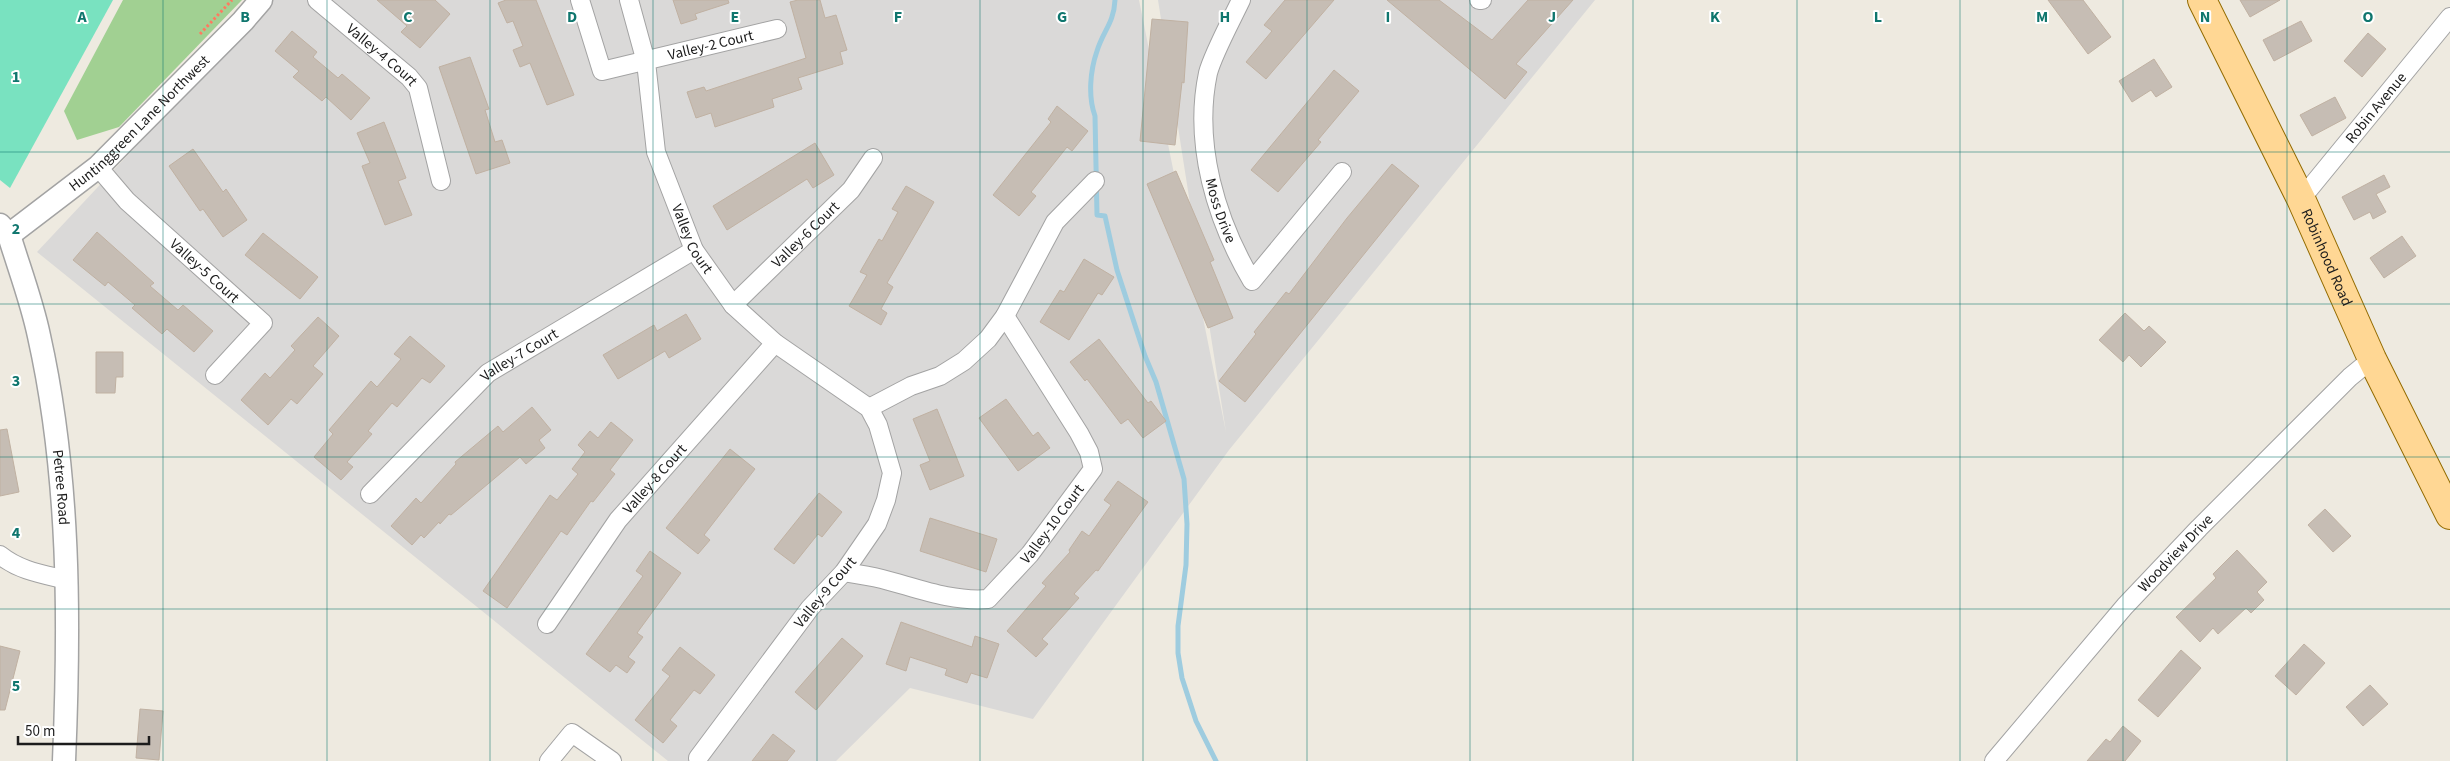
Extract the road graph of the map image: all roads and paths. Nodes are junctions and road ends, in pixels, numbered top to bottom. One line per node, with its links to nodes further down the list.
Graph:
1 (232, 0): 10 (path)
2 (261, 0): 13 (street, Huntinggreen Lane Northwest)
3 (318, 0): 15 (street, Valley-4 Court)
4 (580, 0): 11 (street, Valley-2 Court)
5 (629, 0): 11 (street, Valley Court)
6 (1241, 0): 14 (street, Moss Drive)
7 (2202, 0): 17 (main road, Robinhood Road)
8 (2450, 17): 17 (street, Robin Avenue)
9 (777, 29): 11 (street, Valley-2 Court)
10 (198, 35)
11 (646, 62): 19 (street, Valley Court)
12 (873, 158): 20 (street, Valley-6 Court)
13 (98, 167): 18 (street, Huntinggreen Lane Northwest); 24 (street, Valley-5 Court)
14 (1342, 172)
15 (441, 181)
16 (1095, 181): 21 (street)
17 (2301, 199): 23 (main road, Robinhood Road)
18 (5, 230): 30 (street, Petree Road)
19 (694, 250): 20 (street, Valley Court); 26 (street, Valley-7 Court)
20 (733, 305): 22 (street, Valley Court)
21 (1005, 316): 25 (street); 29 (street, Valley-10 Court)
22 (775, 343): 25 (street, Valley Court); 31 (street, Valley-8 Court)
23 (2372, 359): 27 (main road, Robinhood Road); 36 (street, Woodview Drive)
24 (215, 375)
25 (868, 408): 29 (street, Valley-9 Court)
26 (370, 494)
27 (2450, 515)
28 (0, 555): 30 (street)
29 (844, 572): 32 (street, Valley-9 Court)
30 (67, 580): 33 (street, Petree Road)
31 (547, 624)
32 (698, 758)
33 (64, 761)
34 (549, 761): 35 (street)
35 (612, 761)
36 (1994, 761)

